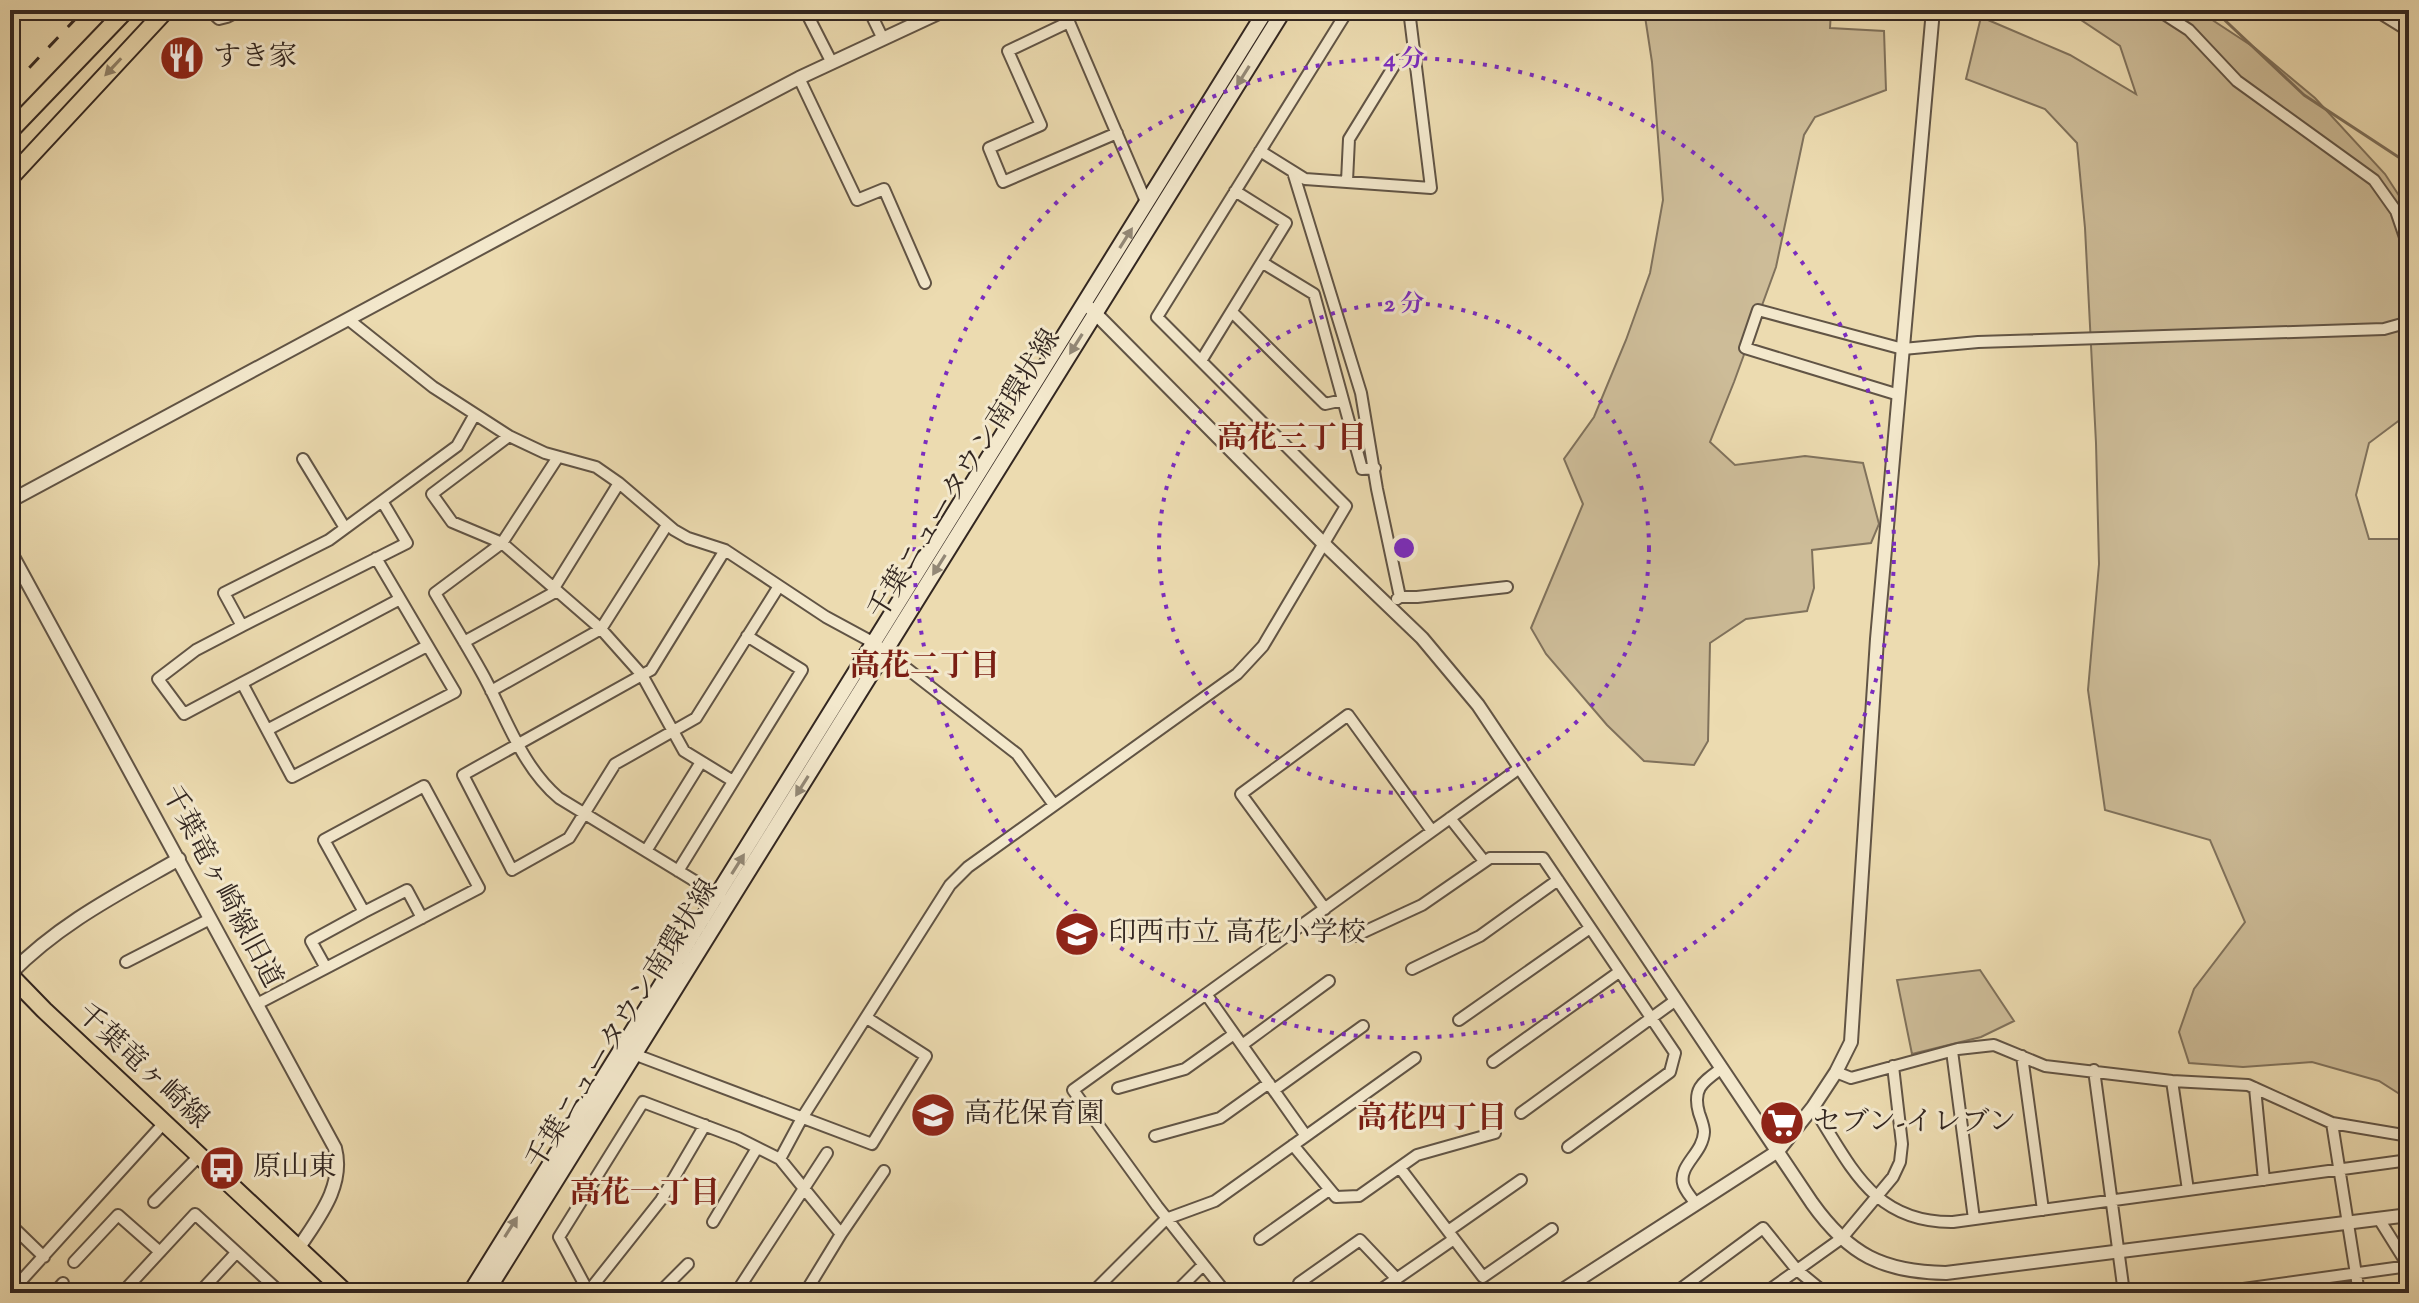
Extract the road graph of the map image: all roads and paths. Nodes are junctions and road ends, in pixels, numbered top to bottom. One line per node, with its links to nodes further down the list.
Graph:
1 (126, 10): 20 (main road)
2 (166, 10): 24 (main road, one-way to 24)
3 (209, 10): 4 (street)
4 (241, 10)
5 (805, 10): 18 (street)
6 (869, 10): 16 (street)
7 (945, 10): 16 (street)
8 (1266, 10): 27 (main road, 千葉ニュータウン南環状線)
9 (1284, 10): 31 (main road, 千葉ニュータウン南環状線, one-way to 31)
10 (1348, 10): 22 (street)
11 (1409, 10): 17 (street)
12 (1933, 10): 35 (street)
13 (2158, 10): 28 (street)
14 (2375, 10): 15 (street)
15 (2409, 31)
16 (883, 39): 18 (street)
17 (1416, 58): 25 (street); 25 (street)
18 (832, 63): 19 (street)
19 (799, 78): 30 (street); 33 (street)
20 (10, 131)
21 (1117, 133): 21 (street); 27 (street)
22 (1260, 151): 23 (street); 26 (street)
23 (1293, 172): 25 (street); 43 (street)
24 (10, 178)
25 (1347, 181)
26 (1235, 191): 29 (street); 36 (street)
27 (1147, 204): 31 (main road, 千葉ニュータウン南環状線, one-way to 27)
28 (2409, 249)
29 (1263, 263): 32 (street); 38 (street)
30 (925, 283)
31 (1090, 308): 50 (street); 65 (main road, 千葉ニュータウン南環状線)
32 (1232, 312): 36 (street); 38 (street)
33 (349, 320): 39 (street); 45 (street)
34 (2409, 322): 35 (street)
35 (1903, 349): 37 (street); 37 (street)
36 (1201, 361): 50 (street)
37 (1899, 395): 114 (street)
38 (1343, 400): 43 (street)
39 (475, 414): 40 (street); 46 (street)
40 (509, 436): 41 (street); 49 (street)
41 (558, 457): 44 (street); 49 (street)
42 (303, 459): 48 (street)
43 (1375, 468): 57 (street)
44 (619, 483): 47 (street); 56 (street)
45 (10, 501)
46 (382, 501): 48 (street); 53 (street)
47 (667, 525): 51 (street); 61 (street)
48 (345, 528): 60 (street)
49 (502, 543): 56 (street); 63 (street)
50 (1323, 543): 59 (street); 75 (street)
51 (725, 550): 54 (street); 66 (street)
52 (10, 551): 80 (street, 千葉竜ヶ崎線旧道)
53 (376, 558): 58 (street); 60 (street)
54 (779, 586): 62 (street); 65 (street)
55 (1507, 587): 57 (street)
56 (555, 589): 61 (street); 63 (street)
57 (1400, 597): 59 (street)
58 (400, 599): 64 (street); 67 (street)
59 (1388, 605): 73 (street)
60 (242, 626): 67 (street)
61 (601, 629): 66 (street); 68 (street)
62 (747, 636): 70 (street); 74 (street)
63 (464, 642): 68 (street)
64 (427, 646): 69 (street); 69 (street)
65 (880, 647): 75 (street); 84 (main road, 千葉ニュータウン南環状線)
66 (642, 675): 70 (street); 71 (street)
67 (242, 683): 69 (street)
68 (491, 691): 71 (street)
69 (267, 730)
70 (673, 731): 72 (street); 76 (street)
71 (519, 744): 76 (street); 76 (street)
72 (701, 762): 74 (street); 79 (street)
73 (1521, 767): 77 (street); 98 (street)
74 (733, 781): 82 (street)
75 (1054, 805): 100 (street)
76 (584, 813): 79 (street)
77 (1450, 818): 78 (street); 81 (street)
78 (1432, 831): 85 (street); 85 (street)
79 (646, 851): 82 (street)
80 (179, 859): 88 (street, 千葉竜ヶ崎線旧道); 95 (street)
81 (1484, 861): 83 (street); 90 (street)
82 (678, 871): 84 (street)
83 (1558, 880): 89 (street); 93 (street)
84 (724, 899): 107 (main road, 千葉ニュータウン南環状線)
85 (1325, 909): 97 (street)
86 (364, 912): 87 (street); 87 (street); 92 (street)
87 (422, 918): 92 (street)
88 (210, 919): 91 (street); 99 (street, 千葉竜ヶ崎線旧道)
89 (1590, 928): 94 (street); 102 (street)
90 (1355, 936)
91 (126, 962)
92 (326, 968): 99 (street)
93 (1412, 969)
94 (1619, 972): 101 (street); 110 (street)
95 (10, 974): 122 (main road, 千葉竜ヶ崎線)
96 (1329, 981): 105 (street)
97 (1206, 994): 104 (street); 151 (street)
98 (1676, 1000): 101 (street); 112 (street)
99 (257, 1004): 162 (street, 千葉竜ヶ崎線旧道)
100 (867, 1018): 121 (street); 121 (street)
101 (1651, 1018): 120 (street); 130 (street)
102 (1459, 1020)
103 (1363, 1026): 116 (street)
104 (1234, 1034): 105 (street); 117 (street)
105 (1242, 1045): 116 (street)
106 (1952, 1051): 108 (street); 111 (street); 152 (street)
107 (628, 1052): 121 (street); 184 (main road, 千葉ニュータウン南環状線, one-way to 107); 185 (main road, 千葉ニュータウン南環状線)
108 (2022, 1056): 113 (street); 149 (street)
109 (1415, 1058): 127 (street)
110 (1493, 1062)
111 (1893, 1066): 114 (street); 145 (street)
112 (1722, 1068): 132 (street); 148 (street)
113 (2094, 1070): 115 (street); 146 (street)
114 (1836, 1072): 119 (street)
115 (2172, 1081): 118 (street); 144 (street)
116 (1272, 1086): 126 (street); 127 (street)
117 (1118, 1088)
118 (2255, 1088): 123 (street); 141 (street)
119 (1813, 1107): 132 (street); 145 (street)
120 (1521, 1113)
121 (802, 1118): 135 (street)
122 (164, 1123): 134 (main road, 千葉竜ヶ崎線); 166 (street)
123 (2332, 1123): 128 (street); 138 (street)
124 (705, 1125): 131 (street); 178 (street); 178 (street)
125 (1495, 1133): 137 (street)
126 (1155, 1136)
127 (1306, 1136): 129 (street)
128 (2409, 1136)
129 (1293, 1145): 143 (street); 151 (street)
130 (1568, 1147)
131 (757, 1148): 135 (street); 154 (street)
132 (1778, 1151): 148 (street); 160 (street)
133 (827, 1153): 142 (street)
134 (199, 1156): 147 (street); 162 (main road, 千葉竜ヶ崎線)
135 (780, 1159): 142 (street)
136 (2409, 1160): 138 (street)
137 (1400, 1168): 143 (street); 159 (street)
138 (2339, 1169): 141 (street); 155 (street)
139 (884, 1171): 158 (street)
140 (1521, 1180): 159 (street)
141 (2264, 1180): 144 (street)
142 (803, 1188): 158 (street); 187 (street)
143 (1329, 1190): 161 (street)
144 (2188, 1190): 146 (street)
145 (1876, 1198): 152 (street); 160 (street)
146 (2112, 1200): 149 (street); 165 (street)
147 (154, 1202)
148 (1696, 1204): 193 (street)
149 (2043, 1210): 152 (street)
150 (2409, 1215): 153 (street)
151 (1166, 1219): 169 (street); 189 (street)
152 (1974, 1219)
153 (2379, 1219): 155 (street); 170 (street)
154 (713, 1222)
155 (2347, 1223): 165 (street); 172 (street)
156 (10, 1224): 166 (street)
157 (1552, 1229): 159 (street)
158 (841, 1234): 188 (street)
159 (1451, 1235): 173 (street)
160 (1842, 1238): 165 (street); 171 (street)
161 (1260, 1239)
162 (298, 1249): 183 (main road, 千葉竜ヶ崎線)
163 (160, 1252): 164 (street); 167 (street); 181 (street)
164 (236, 1253): 177 (street); 182 (street)
165 (2119, 1253): 197 (street)
166 (44, 1257): 179 (street)
167 (74, 1262)
168 (688, 1264): 186 (street)
169 (1203, 1265): 190 (street); 191 (street)
170 (2409, 1266): 172 (street)
171 (1797, 1270): 194 (street); 195 (street); 196 (street)
172 (2355, 1274): 176 (street); 199 (street)
173 (1397, 1279): 175 (street); 192 (street)
174 (63, 1283): 180 (street)
175 (1299, 1283)
176 (2278, 1289): 198 (street)
177 (275, 1291)
178 (589, 1292)
179 (10, 1293)
180 (54, 1293)
181 (122, 1293)
182 (199, 1293)
183 (346, 1293)
184 (470, 1293)
185 (486, 1293)
186 (659, 1293)
187 (736, 1293)
188 (805, 1293)
189 (1092, 1293)
190 (1175, 1293)
191 (1226, 1293)
192 (1376, 1293)
193 (1558, 1293)
194 (1675, 1293)
195 (1765, 1293)
196 (1825, 1293)
197 (2124, 1293)
198 (2214, 1293)
199 (2359, 1293)

